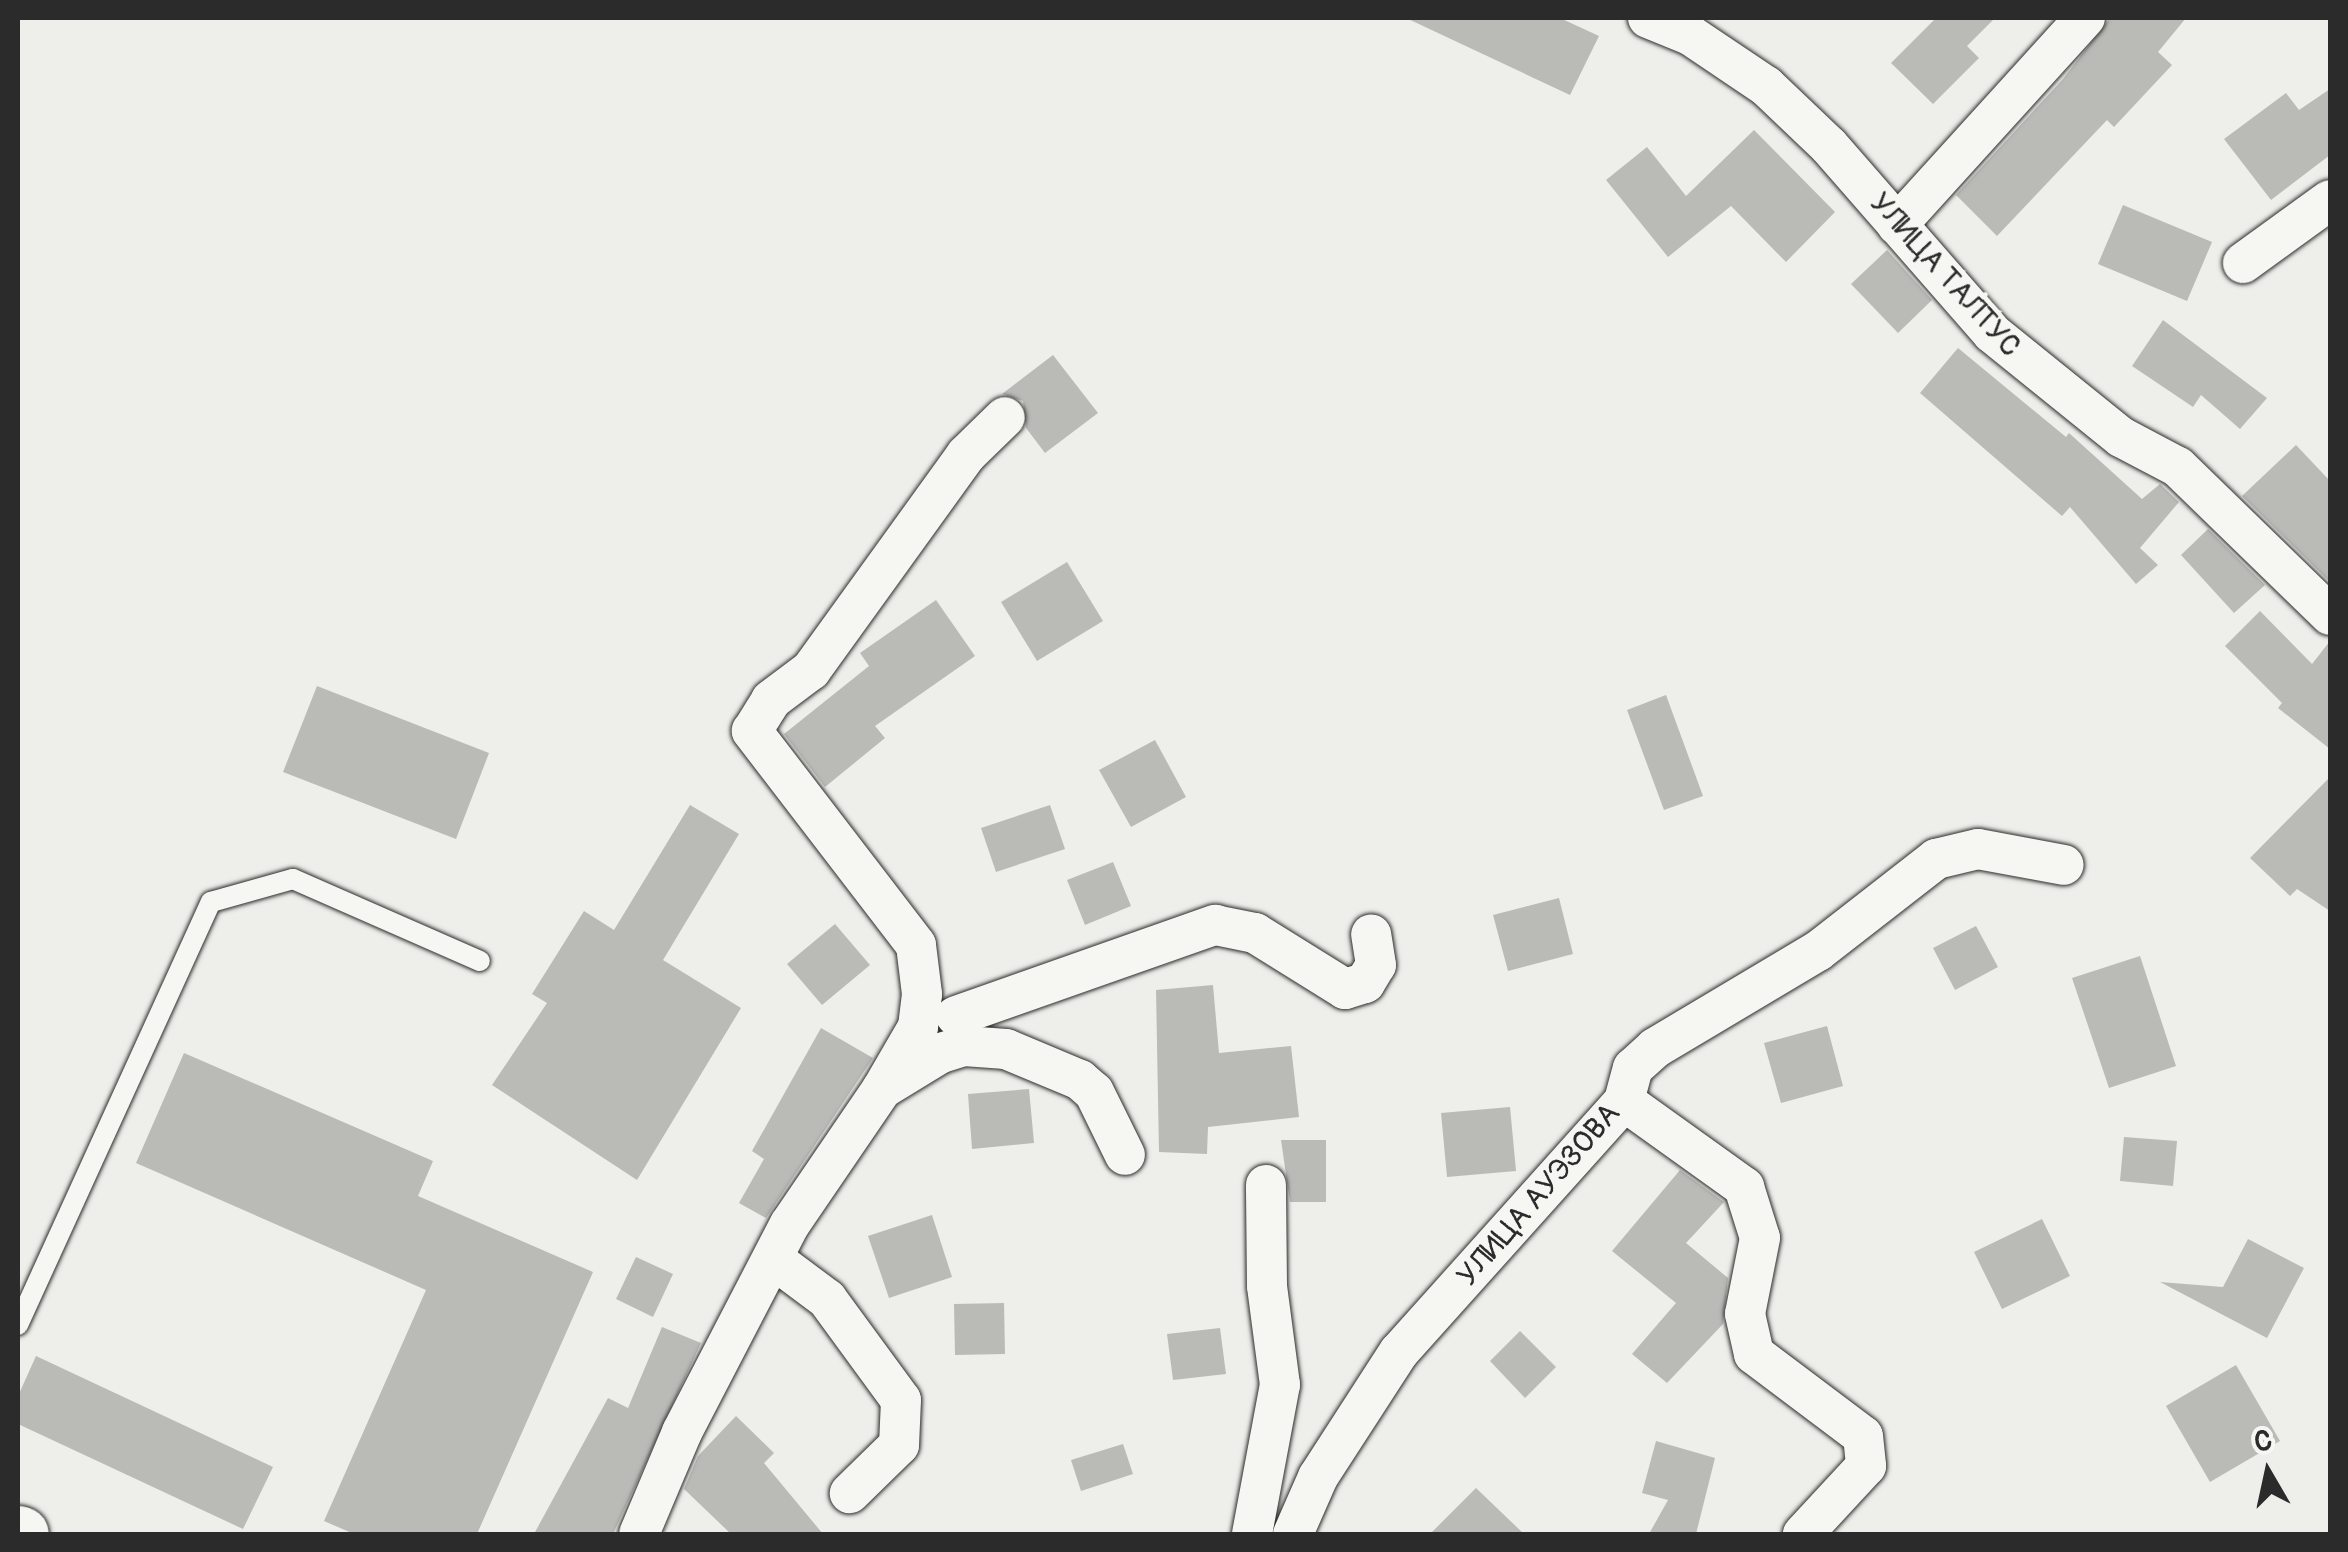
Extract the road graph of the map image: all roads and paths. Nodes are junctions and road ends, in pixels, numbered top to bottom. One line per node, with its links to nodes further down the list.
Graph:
1 (1648, 18): 4 (street, УЛИЦА ТАЛТУС)
2 (2084, 18): 4 (street)
3 (2330, 200): 5 (street)
4 (1897, 225): 7 (street, УЛИЦА ТАЛТУС)
5 (2242, 263)
6 (1006, 417): 12 (street)
7 (2330, 615)
8 (2064, 865): 13 (street, УЛИЦА АУЭЗОВА)
9 (1372, 934): 11 (street)
10 (480, 961): 17 (lane)
11 (956, 1016)
12 (882, 1089): 14 (street); 16 (street)
13 (1624, 1101): 21 (street, УЛИЦА АУЭЗОВА); 22 (street)
14 (1126, 1155)
15 (1266, 1186): 20 (street)
16 (776, 1261): 18 (street); 19 (street)
17 (18, 1325)
18 (850, 1493)
19 (639, 1534)
20 (1252, 1534)
21 (1293, 1534)
22 (1803, 1534)

